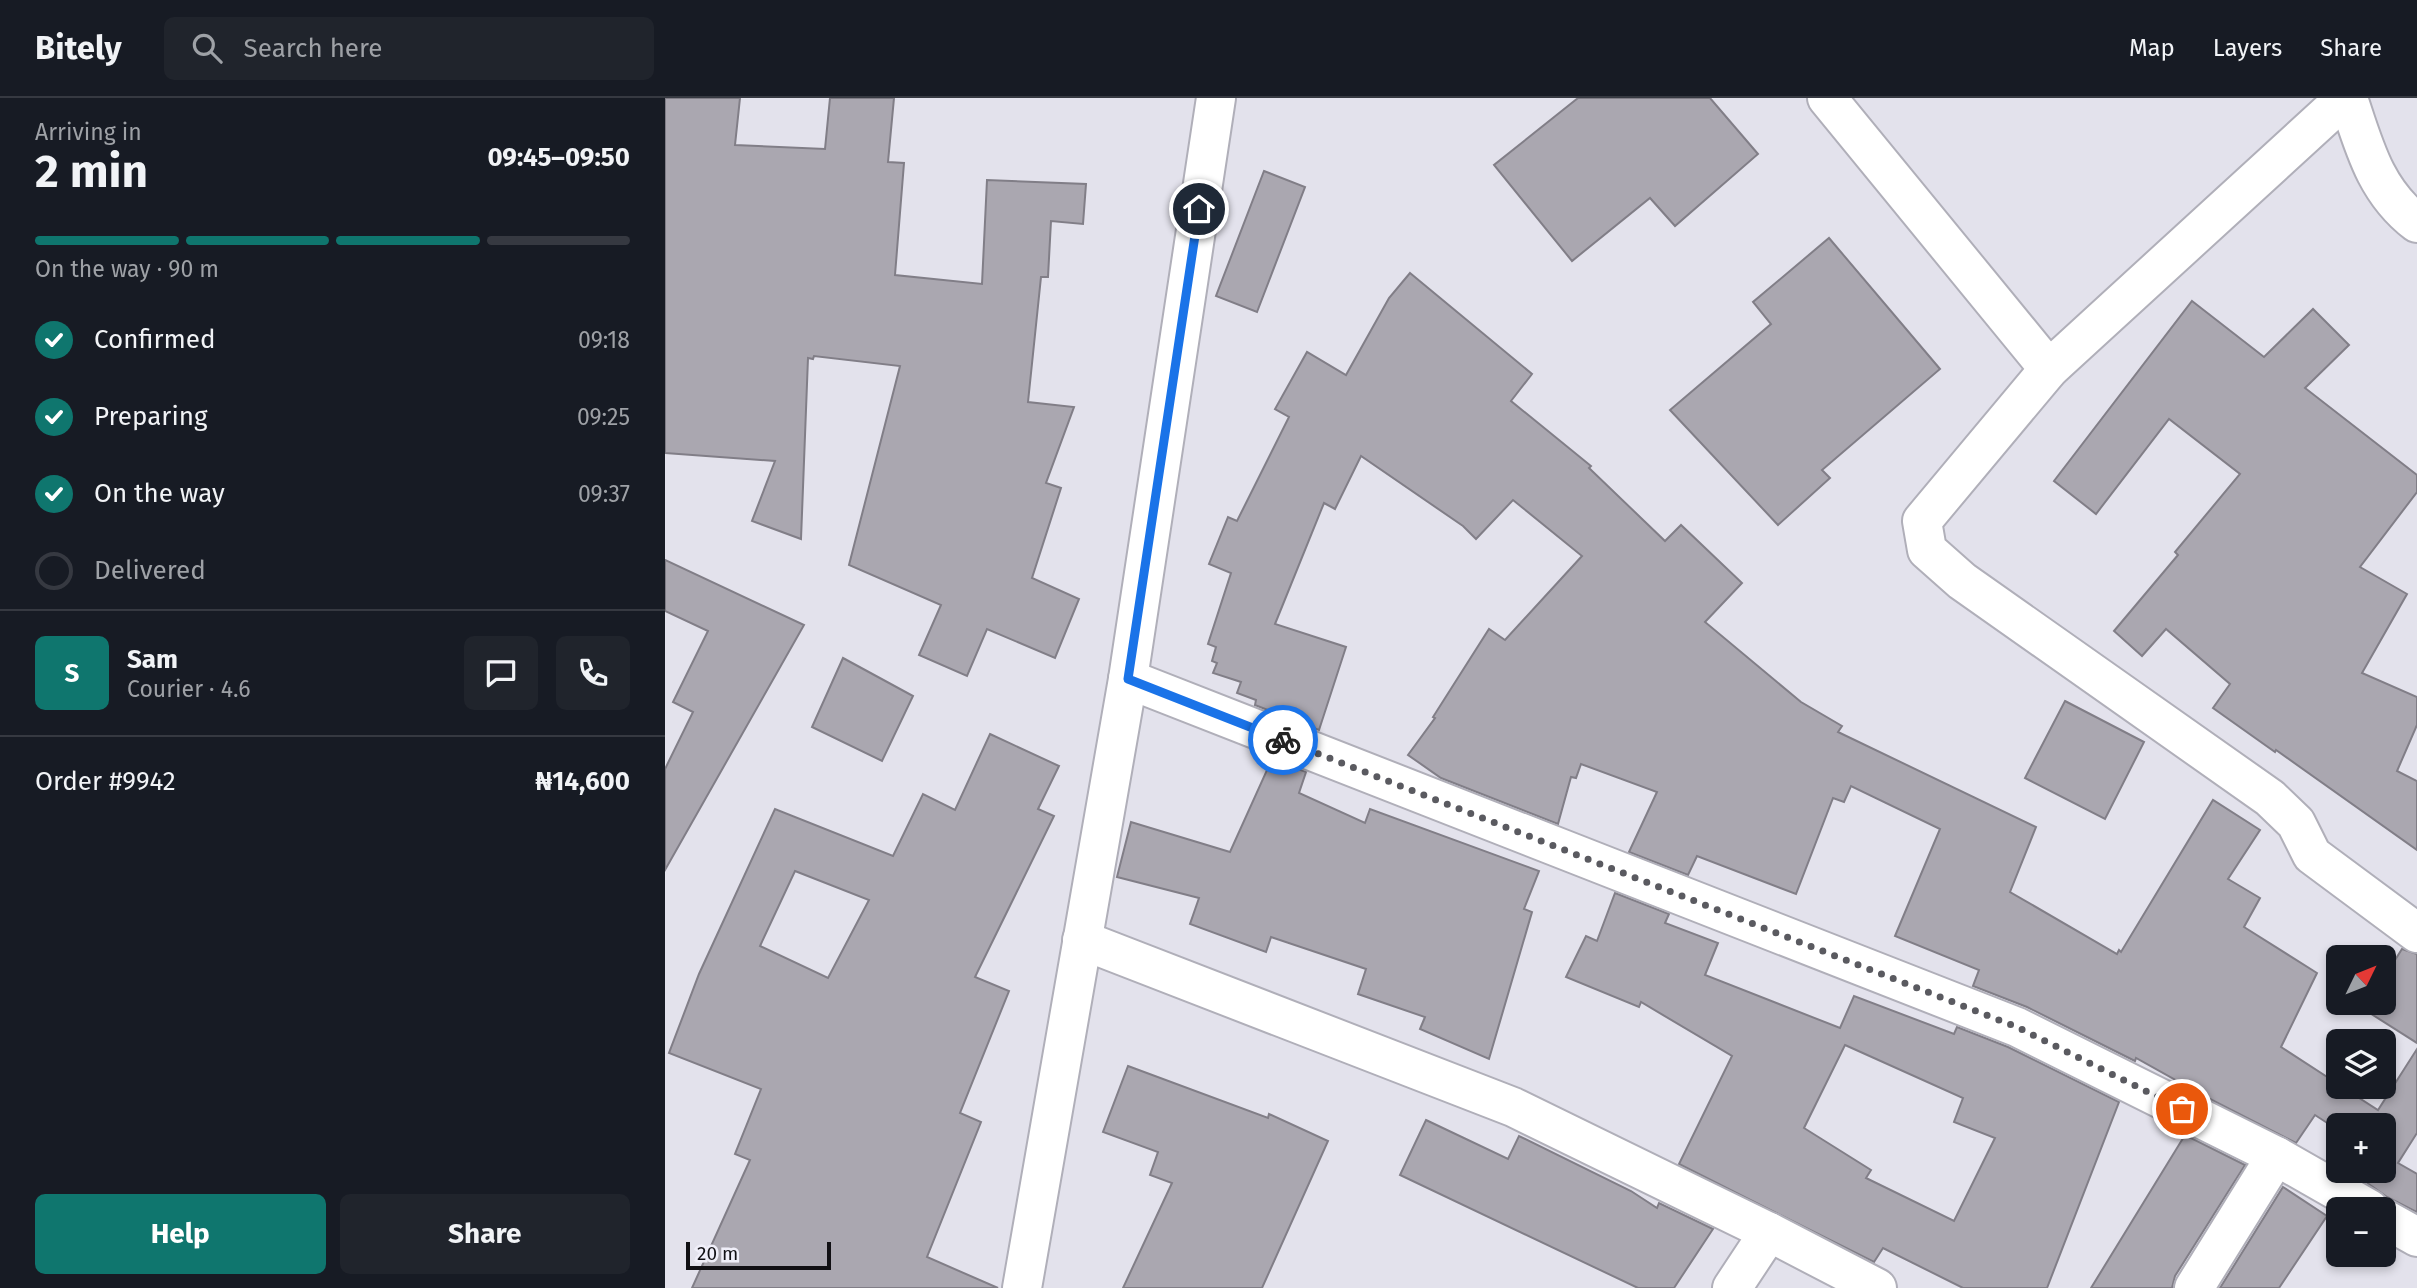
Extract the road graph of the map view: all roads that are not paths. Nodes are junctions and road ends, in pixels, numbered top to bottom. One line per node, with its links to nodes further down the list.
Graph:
1 (1216, 98): 6 (street)
2 (1827, 98): 5 (street)
3 (2347, 98): 4 (street); 5 (street)
4 (2417, 223)
5 (2049, 369): 7 (street)
6 (1128, 679): 8 (street); 9 (street)
7 (2417, 933)
8 (1082, 940): 12 (street); 14 (street)
9 (2276, 1156): 10 (street); 17 (street)
10 (2347, 1197)
11 (2396, 1225): 13 (street)
12 (1769, 1232): 15 (street); 16 (street)
13 (2417, 1237)
14 (1022, 1288)
15 (1732, 1288)
16 (1877, 1288)
17 (2194, 1288)

